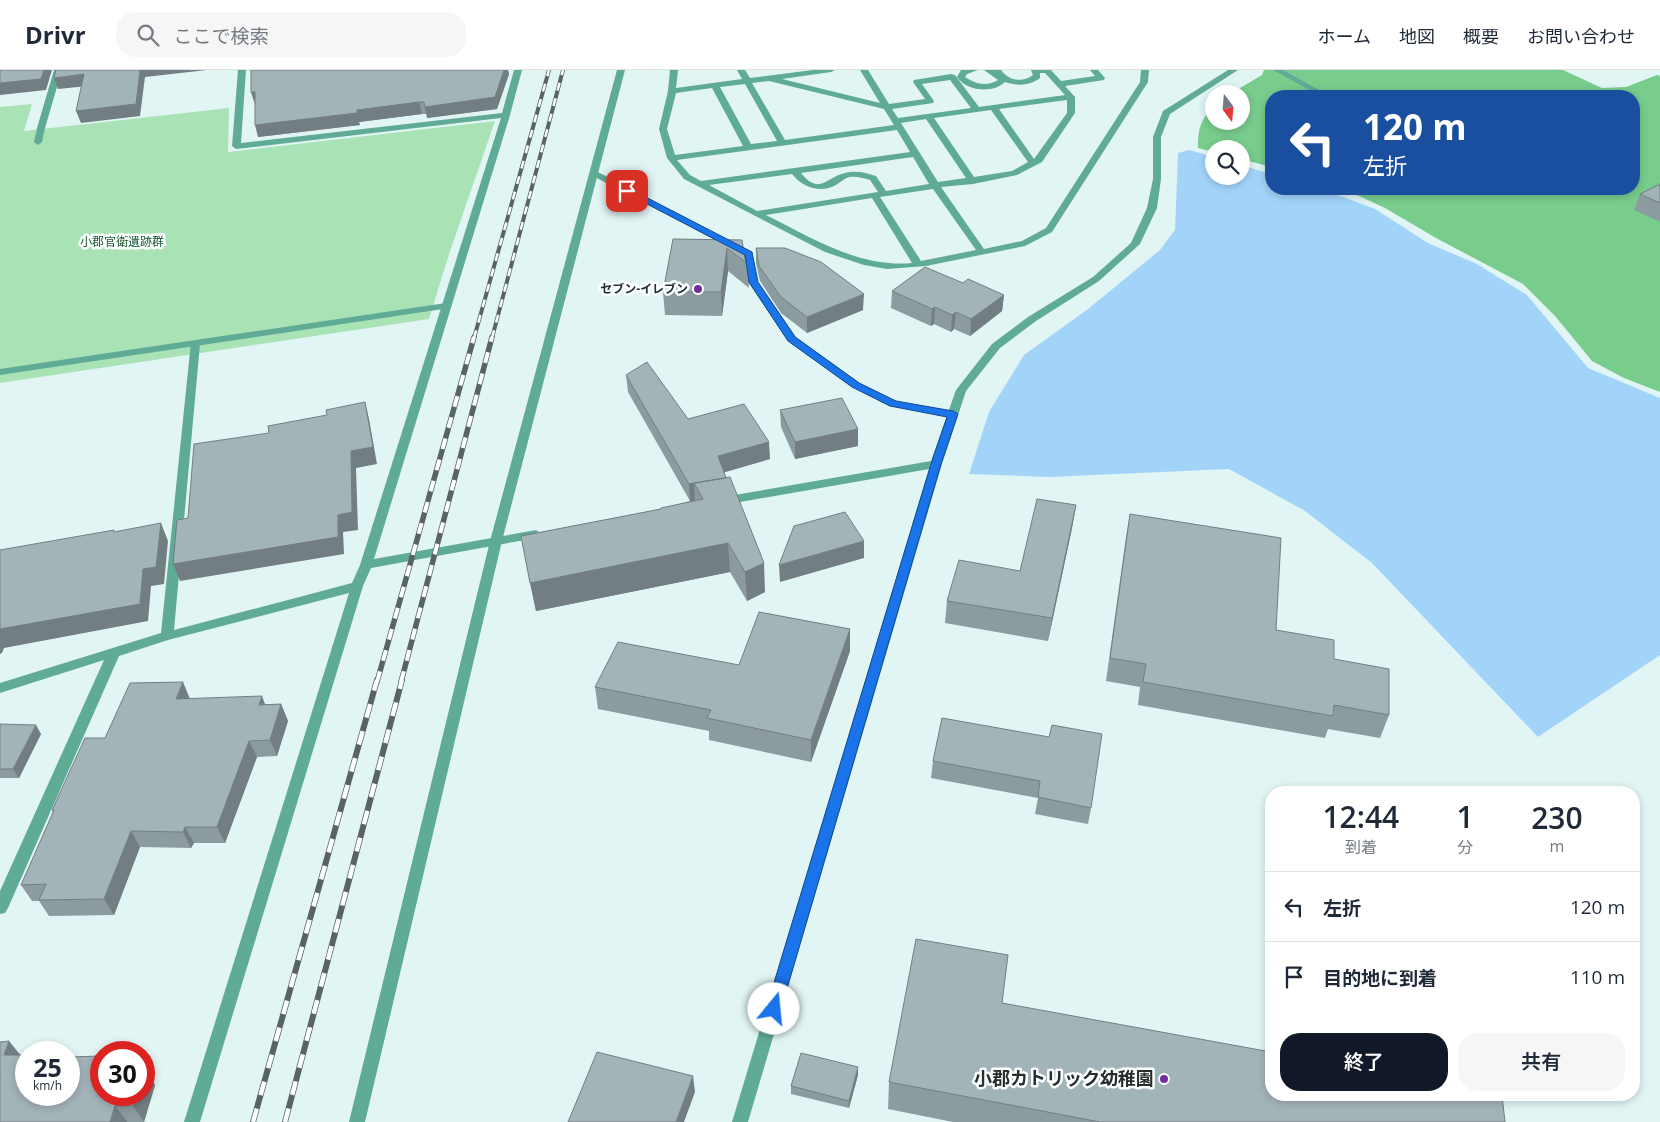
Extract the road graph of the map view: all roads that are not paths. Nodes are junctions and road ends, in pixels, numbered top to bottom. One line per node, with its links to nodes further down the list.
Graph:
1 (58, 70): 32 (street)
2 (242, 70): 29 (street)
3 (518, 70): 29 (street)
4 (621, 70): 39 (street)
5 (674, 70): 24 (street)
6 (741, 70): 20 (street)
7 (831, 70): 18 (street)
8 (864, 70): 26 (street)
9 (946, 70): 19 (street)
10 (974, 70): 19 (street)
11 (988, 70): 17 (street)
12 (1094, 70): 21 (street)
13 (1145, 70): 45 (street)
14 (1234, 70): 50 (street)
15 (1278, 70): 23 (street)
16 (1036, 71): 17 (street); 21 (street)
17 (999, 73): 19 (street)
18 (768, 78): 20 (street); 26 (street)
19 (956, 80): 26 (street); 28 (street)
20 (748, 82): 22 (street); 33 (street)
21 (1059, 84): 25 (street)
22 (715, 86): 24 (street); 34 (street)
23 (1315, 90)
24 (672, 91): 36 (street)
25 (1070, 97): 27 (street); 37 (street)
26 (886, 107): 31 (street)
27 (993, 107): 28 (street); 37 (street)
28 (977, 110): 30 (street)
29 (506, 115): 47 (street)
30 (928, 116): 31 (street); 40 (street)
31 (897, 124): 33 (street); 35 (street)
32 (38, 142)
33 (782, 143): 34 (street)
34 (749, 148): 36 (street)
35 (916, 154): 38 (street); 42 (street)
36 (671, 158): 41 (street)
37 (1033, 163): 40 (street)
38 (795, 171): 41 (street); 43 (street)
39 (594, 173): 50 (street); 54 (street)
40 (972, 181): 42 (street)
41 (700, 184): 44 (street)
42 (936, 187): 43 (street); 45 (street)
43 (879, 195): 44 (street); 46 (street)
44 (756, 214): 46 (street)
45 (982, 252): 46 (street)
46 (918, 264)
47 (446, 306): 48 (street); 55 (street)
48 (194, 344): 49 (street); 57 (street)
49 (0, 372)
50 (953, 414): 51 (street)
51 (936, 464): 52 (street); 63 (street)
52 (711, 503)
53 (545, 532): 54 (street)
54 (496, 541): 55 (street); 62 (street)
55 (366, 565): 56 (street)
56 (357, 586): 57 (street); 61 (street)
57 (167, 636): 58 (street)
58 (114, 653): 59 (street); 60 (street)
59 (0, 688)
60 (0, 908)
61 (192, 1122)
62 (357, 1122)
63 (740, 1122)

